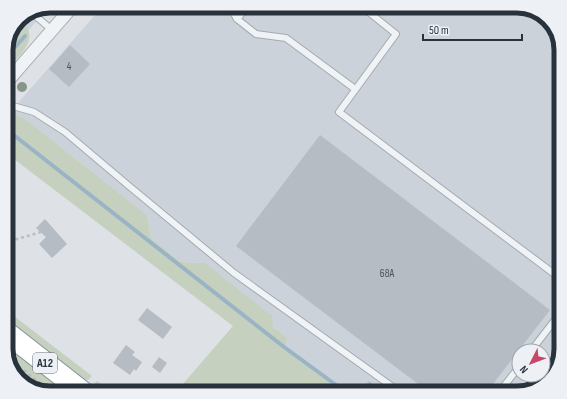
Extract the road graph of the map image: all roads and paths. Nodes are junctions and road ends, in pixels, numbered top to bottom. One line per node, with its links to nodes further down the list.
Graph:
1 (67, 13): 7 (street)
2 (233, 13): 6 (lane)
3 (242, 13): 6 (lane)
4 (370, 13): 9 (lane)
5 (36, 16): 7 (lane)
6 (237, 19): 9 (lane)
7 (52, 30): 8 (street)
8 (13, 75)
9 (355, 89): 13 (lane)
10 (13, 106): 21 (lane)
11 (41, 232): 12 (path)
12 (13, 241)
13 (554, 274)
14 (554, 321): 16 (lane)
15 (13, 337): 20 (highway, A12)
16 (537, 343)
17 (17, 364): 19 (path)
18 (511, 377): 22 (lane)
19 (42, 385)
20 (75, 386)
21 (391, 386)
22 (504, 386)

